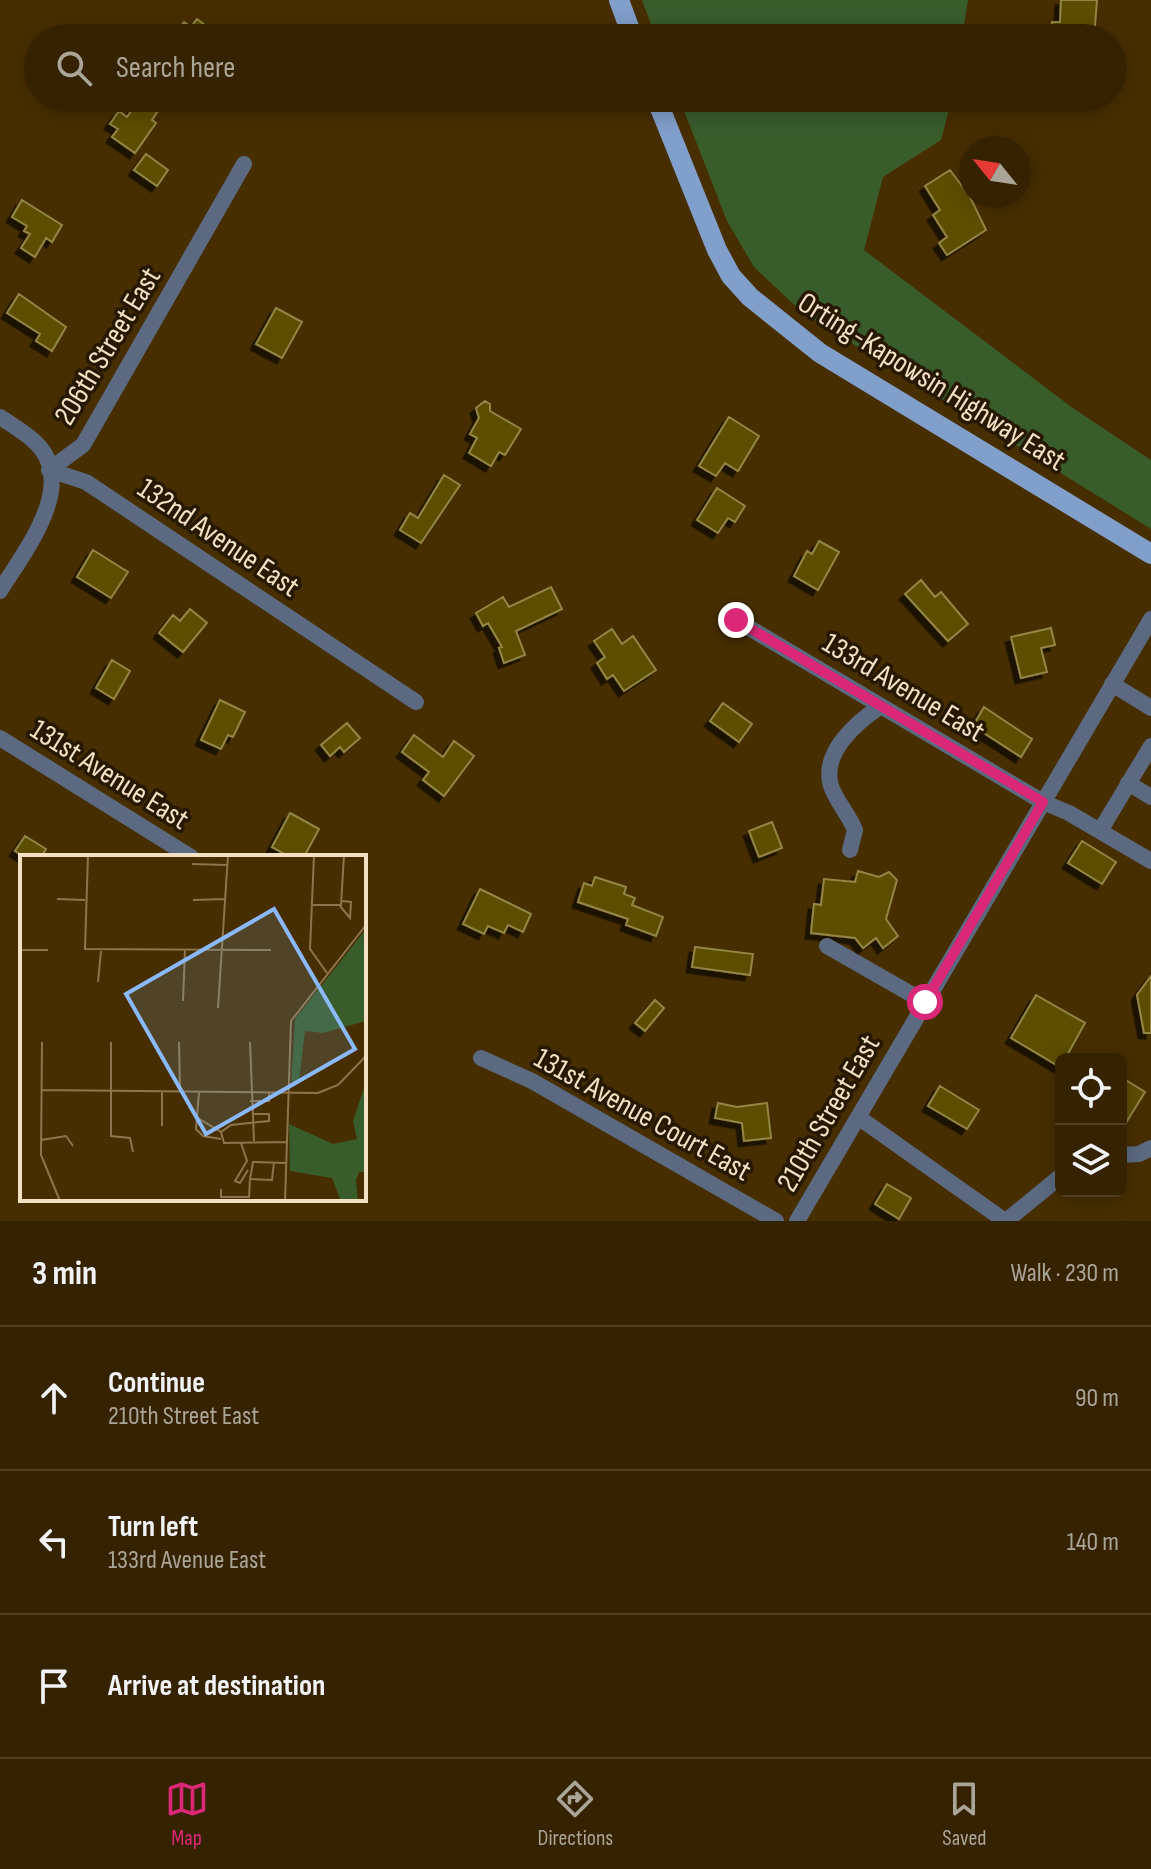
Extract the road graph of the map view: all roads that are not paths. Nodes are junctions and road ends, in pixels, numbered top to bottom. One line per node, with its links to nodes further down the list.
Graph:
1 (619, 0): 2 (main road)
2 (628, 24)
3 (662, 112): 7 (main road, Orting-Kapowsin Highway East)
4 (244, 164): 6 (street, 206th Street East)
5 (0, 417): 6 (street)
6 (49, 470): 8 (street); 12 (street, 132nd Avenue East)
7 (1151, 554)
8 (0, 591)
9 (1151, 619): 11 (street, 210th Street East)
10 (736, 620): 13 (street, 133rd Avenue East)
11 (1112, 684): 14 (street); 19 (street, 210th Street East)
12 (416, 702)
13 (881, 706): 19 (street, 133rd Avenue East); 21 (street)
14 (1151, 708)
15 (0, 738): 22 (street, 131st Avenue East)
16 (1151, 746): 17 (street)
17 (1128, 783): 18 (street); 20 (street)
18 (1151, 797)
19 (1043, 802): 20 (street, 133rd Avenue East); 25 (street, 210th Street East)
20 (1100, 831): 23 (street, 133rd Avenue East)
21 (850, 850)
22 (188, 855)
23 (1151, 861)
24 (827, 946): 25 (street)
25 (925, 1002): 27 (street, 210th Street East)
26 (481, 1058): 31 (street, 131st Avenue Court East)
27 (858, 1117): 32 (street, 210th Street East); 33 (street)
28 (1151, 1148): 29 (street)
29 (1127, 1155)
30 (1055, 1181): 33 (street)
31 (776, 1221)
32 (797, 1221)
33 (1005, 1221)

